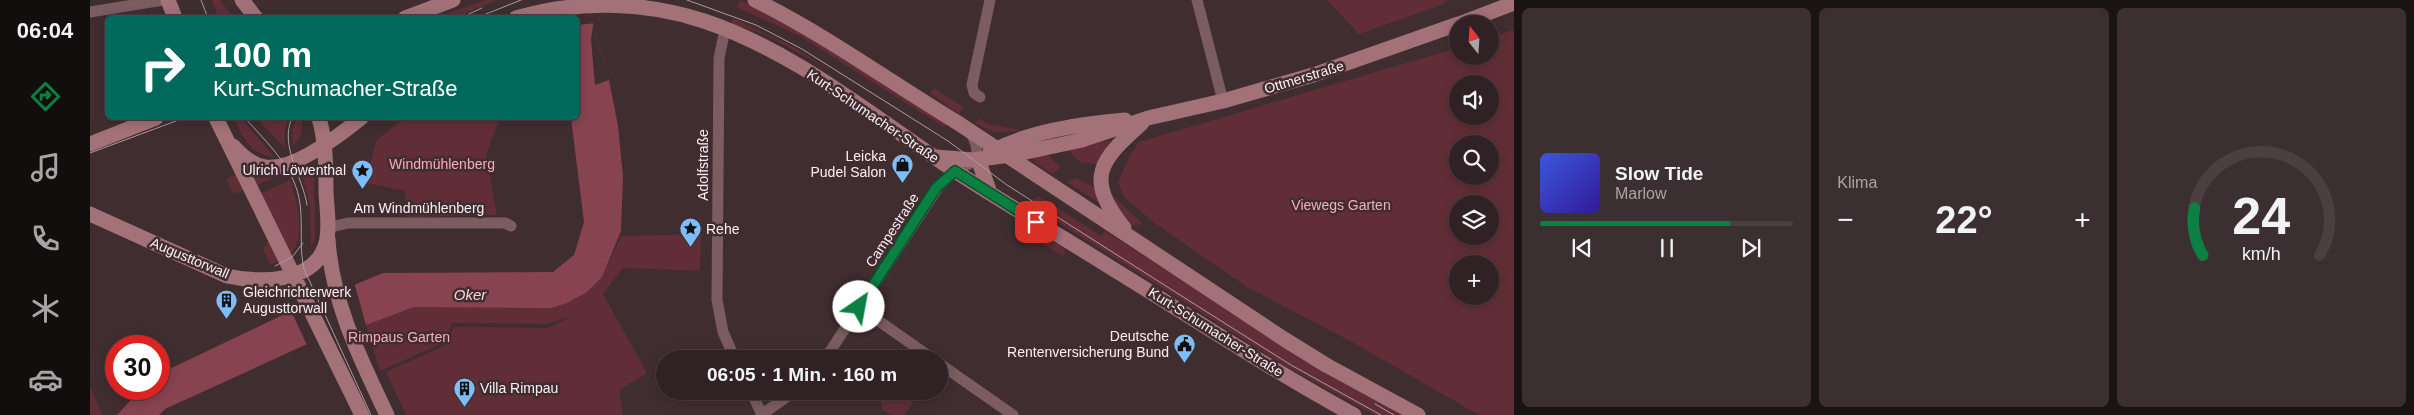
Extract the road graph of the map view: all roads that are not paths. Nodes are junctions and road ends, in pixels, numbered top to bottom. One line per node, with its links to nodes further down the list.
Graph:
1 (163, 0): 9 (street)
2 (168, 0): 10 (main road)
3 (242, 0): 11 (main road)
4 (453, 0): 12 (main road)
5 (755, 0): 24 (main road)
6 (990, 0): 17 (street)
7 (1197, 0): 18 (street)
8 (1514, 3): 14 (main road, Ottmerstraße)
9 (90, 12)
10 (174, 15)
11 (254, 15)
12 (413, 15)
13 (526, 15): 16 (main road, Kurt-Schumacher-Straße)
14 (1482, 15)
15 (1449, 27): 18 (main road, Ottmerstraße)
16 (725, 29): 29 (main road, Kurt-Schumacher-Straße); 39 (street, Adolfstraße)
17 (980, 97)
18 (1223, 101): 19 (main road, Ottmerstraße)
19 (1148, 118): 28 (main road, Ottmerstraße); 36 (main road)
20 (151, 120): 26 (main road)
21 (217, 120): 25 (main road)
22 (319, 120): 27 (main road)
23 (358, 120): 27 (main road)
24 (972, 132): 28 (main road); 30 (street)
25 (226, 140): 27 (main road); 37 (main road)
26 (90, 144)
27 (324, 144): 35 (main road)
28 (1001, 152): 30 (main road, Ottmerstraße); 36 (main road)
29 (935, 156): 30 (main road); 31 (main road, Kurt-Schumacher-Straße)
30 (978, 159): 31 (street, Campestraße); 32 (main road)
31 (955, 171): 32 (main road, Kurt-Schumacher-Straße); 38 (street, Campestraße)
32 (990, 193): 49 (main road, Kurt-Schumacher-Straße)
33 (90, 214): 37 (main road, Augusttorwall)
34 (511, 226): 35 (street, Am Windmühlenberg)
35 (327, 228): 37 (main road); 46 (main road)
36 (1133, 238): 50 (main road)
37 (294, 275): 45 (main road)
38 (859, 307): 40 (street, Campestraße); 41 (street)
39 (731, 350)
40 (831, 350)
41 (920, 350)
42 (948, 370): 48 (street)
43 (755, 400): 47 (street)
44 (783, 400): 47 (street)
45 (361, 415)
46 (386, 415)
47 (762, 415)
48 (1013, 415)
49 (1354, 415)
50 (1418, 415)

